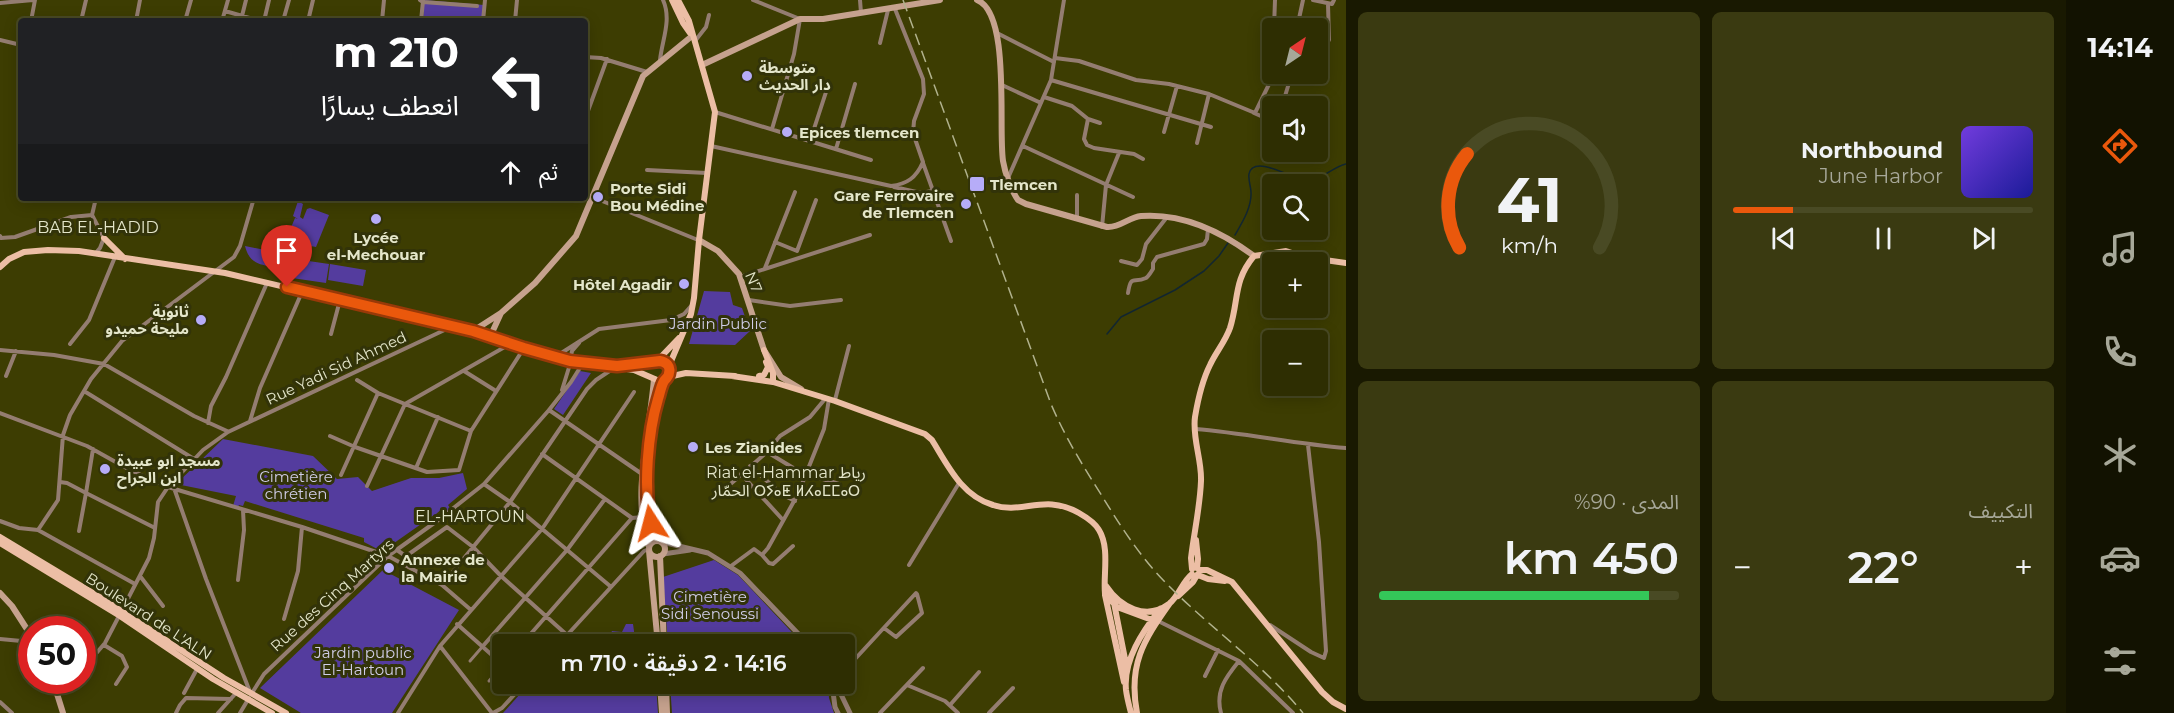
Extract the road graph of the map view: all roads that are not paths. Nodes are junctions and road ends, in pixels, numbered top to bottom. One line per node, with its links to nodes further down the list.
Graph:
1 (34, 0): 26 (street); 34 (street)
2 (86, 0): 35 (street)
3 (140, 0): 36 (street)
4 (191, 0): 37 (street)
5 (228, 0): 30 (street)
6 (246, 0): 33 (street)
7 (269, 0): 40 (street)
8 (290, 0): 41 (street)
9 (313, 0): 42 (street)
10 (384, 0): 43 (street)
11 (484, 0): 45 (street)
12 (517, 0): 46 (street)
13 (663, 0): 59 (street)
14 (672, 0): 51 (main road)
15 (678, 0): 51 (main road)
16 (753, 0): 49 (street)
17 (860, 0): 31 (street)
18 (940, 0): 29 (main road)
19 (977, 0): 50 (main road)
20 (1064, 0): 58 (street)
21 (1275, 0): 47 (street)
22 (1303, 0): 48 (street)
23 (1313, 0): 27 (street)
24 (1334, 0): 27 (street)
25 (422, 1): 28 (street); 44 (street)
26 (0, 3)
27 (1328, 4): 53 (street)
28 (477, 6)
29 (892, 9): 31 (main road); 54 (street); 90 (street)
30 (225, 11): 33 (street); 38 (street)
31 (861, 13): 49 (main road)
32 (709, 15): 51 (street)
33 (242, 16): 39 (street)
34 (31, 18)
35 (82, 18)
36 (137, 18)
37 (186, 18)
38 (223, 18)
39 (250, 18)
40 (263, 18)
41 (285, 18)
42 (309, 18)
43 (382, 18)
44 (421, 18)
45 (483, 18)
46 (515, 18)
47 (1274, 18)
48 (1299, 18)
49 (800, 19): 60 (main road); 80 (street)
50 (996, 32): 58 (street); 65 (main road)
51 (693, 39): 59 (main road); 60 (main road)
52 (0, 40): 55 (street)
53 (1329, 40)
54 (880, 43)
55 (18, 44)
56 (588, 57): 57 (street)
57 (607, 59): 61 (street); 71 (street)
58 (1055, 60): 62 (street); 66 (street)
59 (660, 61): 61 (main road)
60 (702, 65): 73 (main road)
61 (647, 72): 98 (main road)
62 (1051, 80): 69 (street); 74 (street)
63 (855, 84): 86 (street)
64 (1269, 84): 72 (street)
65 (1001, 85): 70 (street); 93 (main road)
66 (1178, 86): 68 (street); 74 (street)
67 (827, 89): 82 (street)
68 (1209, 94): 72 (street); 78 (street)
69 (1044, 97): 70 (street); 76 (street)
70 (1041, 104): 85 (street)
71 (588, 111)
72 (1250, 111): 75 (street)
73 (715, 112): 80 (street); 84 (main road)
74 (1170, 114): 78 (street); 81 (street)
75 (1262, 117)
76 (1088, 119): 77 (street); 87 (street)
77 (1100, 123)
78 (1202, 124): 79 (street); 83 (street)
79 (1212, 127)
80 (772, 129): 82 (street)
81 (1164, 132)
82 (810, 141): 86 (street)
83 (1197, 143)
84 (711, 146): 92 (main road); 95 (street)
85 (1023, 146): 93 (street); 94 (street)
86 (836, 149): 89 (street)
87 (1119, 153): 88 (street); 94 (street)
88 (1143, 159)
89 (871, 160)
90 (923, 162): 95 (street); 96 (street)
91 (647, 170): 92 (street)
92 (708, 173): 113 (main road)
93 (1008, 178): 107 (main road)
94 (1106, 185): 100 (street); 108 (street)
95 (891, 186): 96 (street)
96 (932, 191): 115 (street)
97 (795, 192): 114 (street)
98 (588, 195): 113 (street)
99 (1077, 195): 107 (street)
100 (1133, 197)
101 (816, 200): 116 (street)
102 (95, 201): 105 (street)
103 (253, 201): 126 (street)
104 (586, 201): 135 (main road)
105 (92, 215): 111 (street); 112 (street)
106 (1167, 216): 108 (main road); 109 (main road); 122 (street)
107 (1077, 218): 108 (main road)
108 (1102, 226)
109 (1208, 229): 118 (main road); 130 (street)
110 (870, 235): 120 (street)
111 (1, 237)
112 (104, 238): 117 (street); 121 (main road)
113 (699, 240): 127 (main road, N7); 134 (main road)
114 (775, 242): 116 (street); 125 (street)
115 (951, 242)
116 (797, 251): 120 (street)
117 (95, 254): 119 (main road); 124 (main road)
118 (1254, 256): 123 (main road); 179 (main road)
119 (115, 258): 121 (main road); 142 (street)
120 (800, 258): 125 (street)
121 (125, 259): 126 (main road)
122 (1121, 261)
123 (1346, 263)
124 (0, 267)
125 (765, 269): 127 (street)
126 (214, 273): 128 (main road); 153 (street)
127 (740, 277): 132 (main road, N7)
128 (267, 282): 129 (main road); 178 (street)
129 (302, 291): 131 (main road); 177 (street)
130 (1128, 293)
131 (340, 300): 136 (main road); 138 (street)
132 (749, 300): 133 (street); 147 (main road, N7)
133 (841, 300)
134 (693, 304): 139 (main road); 141 (street)
135 (501, 313): 137 (main road); 140 (main road)
136 (454, 326): 137 (main road); 177 (street, Rue Yadi Sid Ahmed)
137 (473, 331): 140 (main road)
138 (331, 333)
139 (684, 333): 151 (main road); 155 (main road)
140 (490, 337): 143 (main road)
141 (584, 339): 149 (street); 150 (street)
142 (70, 344)
143 (510, 344): 145 (main road); 156 (street)
144 (849, 346): 171 (street)
145 (524, 348): 149 (main road); 166 (street)
146 (0, 350): 148 (street)
147 (764, 350): 160 (main road); 164 (main road); 167 (main road, N7)
148 (16, 351): 153 (street); 158 (street)
149 (554, 357): 150 (main road)
150 (571, 361): 152 (main road); 170 (street)
151 (656, 362): 154 (main road); 155 (main road); 161 (main road)
152 (583, 363): 154 (main road); 170 (street, Rue des Cinq Martyrs)
153 (104, 364): 165 (street); 178 (street)
154 (617, 366): 161 (main road); 176 (street)
155 (669, 367): 157 (main road); 162 (main road)
156 (463, 371): 166 (street); 172 (street)
157 (686, 373): 159 (main road); 162 (main road)
158 (6, 376)
159 (732, 376): 160 (main road); 164 (main road)
160 (759, 376): 164 (main road)
161 (654, 378): 162 (main road); 195 (main road)
162 (666, 378): 223 (main road)
163 (357, 380): 169 (street)
164 (773, 381): 167 (main road)
165 (84, 391): 182 (street); 192 (street)
166 (496, 391): 180 (street)
167 (804, 391): 171 (main road)
168 (634, 392): 184 (street)
169 (378, 393): 172 (street); 186 (street)
170 (561, 393): 173 (street, Rue des Cinq Martyrs)
171 (830, 399): 189 (street); 197 (street); 201 (main road)
172 (405, 404): 175 (street); 191 (street)
173 (549, 410): 176 (street); 202 (street, Rue des Cinq Martyrs)
174 (0, 413): 182 (street)
175 (438, 417): 180 (street); 194 (street)
176 (564, 421): 184 (street); 190 (street)
177 (250, 422): 181 (street, Rue Yadi Sid Ahmed)
178 (208, 423): 181 (street)
179 (1194, 429): 185 (street); 237 (main road)
180 (471, 431): 194 (street)
181 (228, 432): 192 (street, Rue Yadi Sid Ahmed)
182 (63, 435): 188 (street); 200 (street)
183 (330, 436): 186 (street)
184 (598, 443): 195 (street); 199 (street)
185 (1308, 445): 187 (street); 258 (street)
186 (355, 447): 191 (street); 198 (street)
187 (1346, 448)
188 (93, 449): 205 (street); 208 (street)
189 (767, 452): 193 (street); 197 (street)
190 (543, 454): 199 (street); 211 (street)
191 (381, 456): 194 (street); 204 (street)
192 (194, 459): 205 (street, Rue Yadi Sid Ahmed)
193 (750, 466): 196 (street); 210 (street)
194 (416, 468)
195 (643, 474): 213 (main road)
196 (741, 474): 207 (street); 215 (street)
197 (806, 474): 203 (street); 210 (street)
198 (341, 475)
199 (575, 479): 209 (street); 219 (street)
200 (60, 482): 208 (street); 220 (street)
201 (959, 483): 234 (street); 241 (main road)
202 (484, 484): 211 (street); 229 (street, Rue des Cinq Martyrs)
203 (839, 484)
204 (367, 486)
205 (168, 487): 206 (street); 218 (street)
206 (174, 488): 212 (street); 296 (street)
207 (726, 488)
208 (86, 493): 218 (street); 221 (street)
209 (605, 499): 214 (street); 230 (street)
210 (795, 501): 215 (street)
211 (510, 502): 219 (street); 226 (street)
212 (243, 510): 217 (street); 240 (street)
213 (643, 517): 214 (street); 227 (main road)
214 (632, 518): 236 (street)
215 (783, 520): 232 (street)
216 (0, 522): 220 (street)
217 (302, 527): 233 (street); 256 (street)
218 (155, 528): 238 (street)
219 (542, 529): 230 (street); 239 (street)
220 (38, 530): 242 (street)
221 (79, 531)
222 (0, 537): 253 (main road, Boulevard de L'ALN)
223 (662, 542): 227 (main road); 228 (street); 231 (main road)
224 (0, 543): 253 (main road)
225 (793, 546): 232 (street)
226 (473, 547): 229 (street); 239 (street); 243 (street)
227 (648, 547): 231 (main road); 244 (street); 263 (main road)
228 (697, 549): 231 (street); 235 (street)
229 (397, 550): 233 (street, Rue des Cinq Martyrs)
230 (567, 550): 236 (street); 247 (street)
231 (662, 555): 264 (main road)
232 (762, 555): 235 (street)
233 (388, 556): 243 (street); 296 (street, Rue des Cinq Martyrs)
234 (909, 565)
235 (731, 566): 265 (street)
236 (588, 568): 244 (street); 255 (street)
237 (1196, 572): 249 (main road); 258 (main road)
238 (140, 576): 242 (street); 250 (street)
239 (501, 576): 247 (street); 252 (street)
240 (238, 580)
241 (1104, 583): 246 (main road); 248 (main road)
242 (135, 584): 253 (street)
243 (442, 585): 252 (street)
244 (610, 586): 262 (street)
245 (0, 593): 254 (main road)
246 (1105, 594): 248 (main road); 287 (main road)
247 (526, 597): 255 (street); 270 (street)
248 (1113, 600): 251 (main road); 257 (main road); 280 (main road)
249 (1172, 601): 251 (main road); 257 (main road)
250 (163, 606)
251 (1162, 607): 257 (main road)
252 (471, 610): 259 (street)
253 (120, 613): 268 (street); 278 (main road); 296 (main road, Boulevard de L'ALN)
254 (18, 616)
255 (547, 616): 261 (street); 262 (street)
256 (284, 619)
257 (1155, 620): 271 (street); 280 (main road); 299 (main road)
258 (1267, 623): 301 (main road)
259 (458, 624): 269 (street); 270 (street)
260 (884, 628): 260 (street); 274 (street)
261 (531, 634)
262 (567, 634)
263 (657, 634)
264 (664, 634)
265 (798, 634)
266 (0, 639): 267 (street)
267 (18, 641)
268 (104, 645): 272 (street); 284 (street)
269 (440, 646): 309 (street); 310 (street)
270 (483, 646): 273 (street); 275 (street)
271 (1218, 650): 276 (street); 281 (street)
272 (96, 654)
273 (492, 655)
274 (855, 659)
275 (470, 661)
276 (1239, 661): 320 (street); 321 (street)
277 (923, 668): 285 (street)
278 (198, 669): 288 (street); 289 (main road)
279 (979, 672): 300 (street)
280 (1127, 672): 287 (main road); 299 (main road)
281 (1205, 675)
282 (492, 677): 283 (street)
283 (489, 681)
284 (116, 684)
285 (907, 685): 300 (street); 315 (street)
286 (1013, 688): 317 (street)
287 (1126, 691): 318 (main road)
288 (184, 693)
289 (237, 693): 296 (main road); 297 (street)
290 (57, 694): 303 (main road)
291 (515, 694): 310 (street)
292 (661, 694): 311 (main road)
293 (666, 694): 312 (main road)
294 (834, 694): 313 (street)
295 (840, 694): 314 (street)
296 (250, 697): 306 (street, Rue des Cinq Martyrs); 307 (main road); 308 (main road, Boulevard de L'ALN)
297 (231, 699): 304 (street); 305 (street)
298 (0, 702): 302 (street)
299 (1135, 702): 319 (main road)
300 (950, 705): 316 (street)
301 (1346, 709)
302 (12, 713)
303 (63, 713)
304 (176, 713)
305 (218, 713)
306 (240, 713)
307 (272, 713)
308 (286, 713)
309 (398, 713)
310 (493, 713)
311 (662, 713)
312 (667, 713)
313 (838, 713)
314 (850, 713)
315 (880, 713)
316 (958, 713)
317 (989, 713)
318 (1131, 713)
319 (1137, 713)
320 (1221, 713)
321 (1293, 713)

